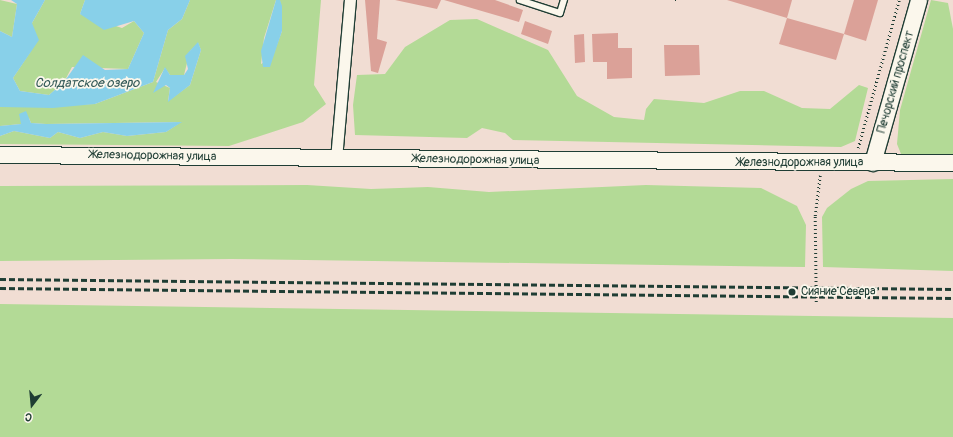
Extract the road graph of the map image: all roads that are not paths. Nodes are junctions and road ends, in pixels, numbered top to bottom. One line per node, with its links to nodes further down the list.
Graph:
1 (350, 0): 6 (street)
2 (520, 0): 3 (lane)
3 (564, 0)
4 (919, 0): 7 (main road, Печорский проспект)
5 (0, 155): 6 (main road, Железнодорожная улица)
6 (336, 158): 7 (main road, Железнодорожная улица)
7 (873, 163): 8 (main road, Железнодорожная улица)
8 (953, 163)

